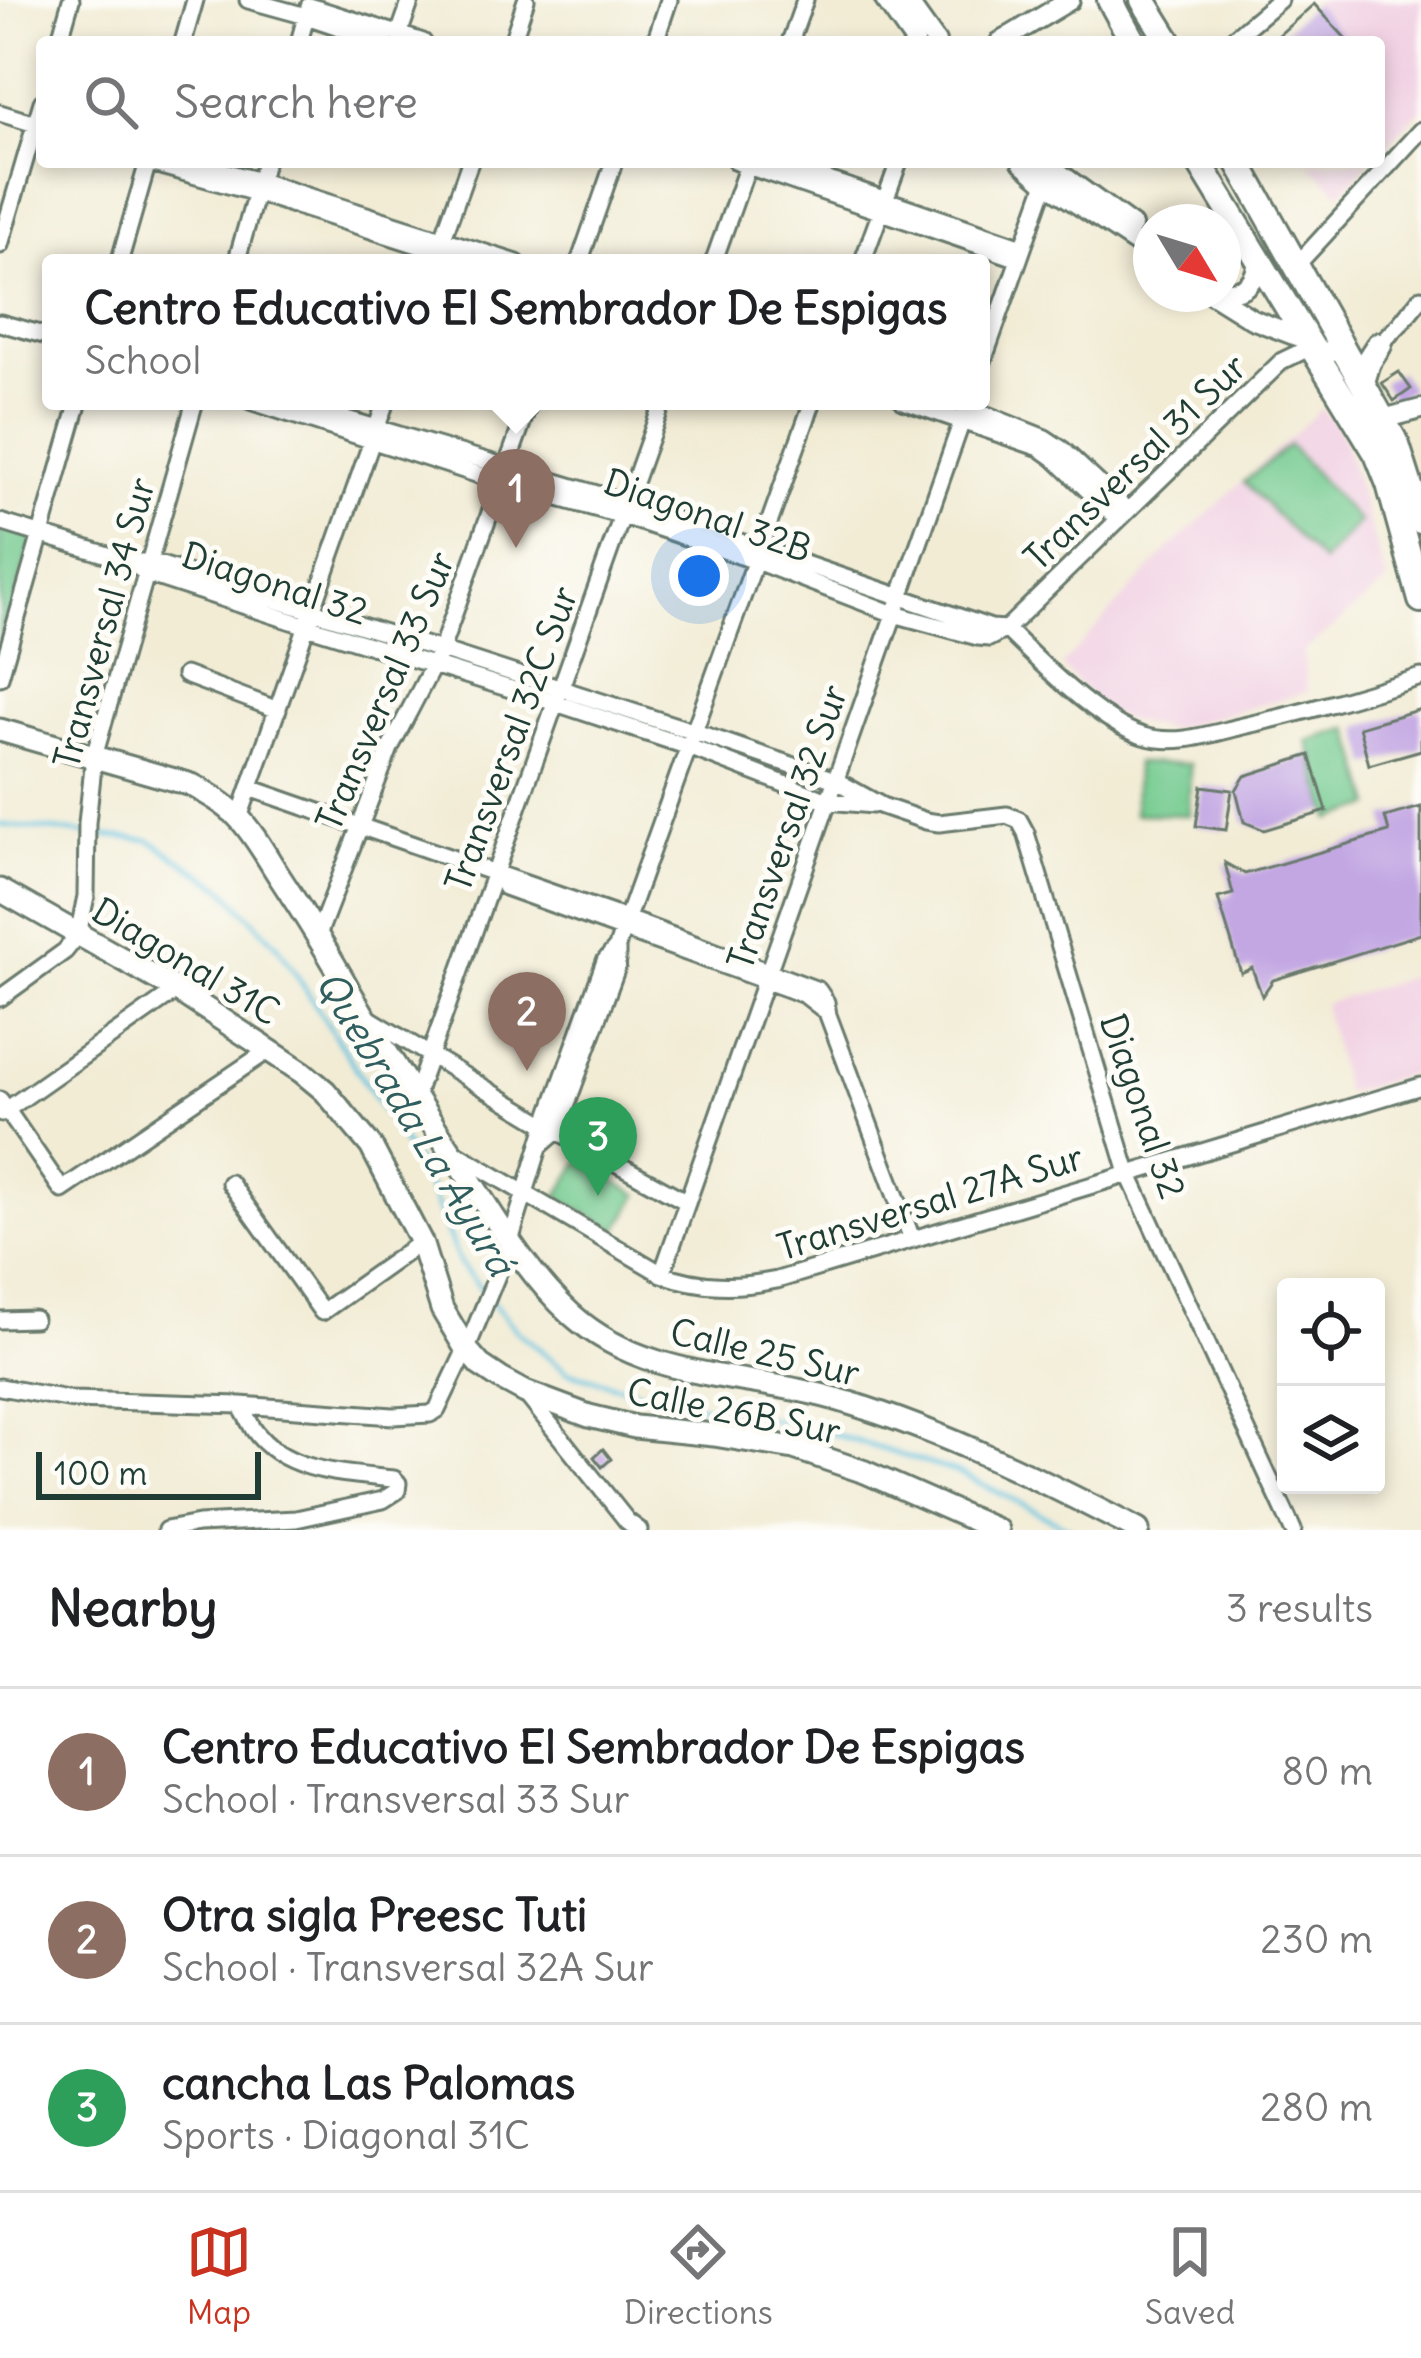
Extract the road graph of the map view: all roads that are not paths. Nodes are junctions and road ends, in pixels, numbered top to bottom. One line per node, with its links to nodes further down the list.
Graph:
1 (71, 0): 15 (street)
2 (195, 0): 16 (street)
3 (248, 0): 14 (street)
4 (411, 0): 18 (street)
5 (526, 0): 19 (street)
6 (669, 0): 20 (street)
7 (805, 0): 21 (street)
8 (886, 0): 22 (street)
9 (906, 0): 23 (street)
10 (1070, 0): 24 (street)
11 (1110, 0): 25 (main road)
12 (1143, 0): 26 (main road)
13 (1275, 2): 27 (street)
14 (308, 7): 17 (street)
15 (61, 36)
16 (185, 36)
17 (386, 36)
18 (392, 36)
19 (514, 36)
20 (657, 36)
21 (792, 36)
22 (911, 36)
23 (932, 36)
24 (1010, 36)
25 (1130, 36)
26 (1165, 36)
27 (1236, 36)
28 (0, 113): 29 (street)
29 (36, 124)
30 (1421, 130): 58 (street)
31 (36, 134): 49 (street)
32 (146, 168): 52 (street)
33 (174, 168): 45 (street)
34 (206, 168): 45 (street)
35 (264, 168): 45 (street)
36 (468, 168): 50 (street)
37 (612, 168): 54 (street)
38 (742, 168): 55 (street)
39 (761, 168): 46 (street)
40 (791, 168): 46 (street)
41 (897, 168): 46 (street)
42 (1203, 168): 57 (main road)
43 (1241, 168): 58 (main road)
44 (1047, 171): 47 (street); 48 (street); 51 (street)
45 (258, 187): 50 (street); 53 (street)
46 (883, 205): 51 (street); 56 (street)
47 (1133, 227)
48 (1133, 239)
49 (0, 245)
50 (438, 251)
51 (1021, 253): 65 (street)
52 (122, 254)
53 (239, 254)
54 (582, 254)
55 (715, 254)
56 (865, 254)
57 (1258, 260): 59 (street); 66 (main road)
58 (1295, 267): 62 (main road)
59 (1241, 289)
60 (1421, 298): 67 (street)
61 (1241, 312): 66 (street)
62 (1323, 318): 66 (street); 68 (main road)
63 (0, 322): 64 (street)
64 (42, 334)
65 (990, 341)
66 (1309, 343): 68 (street); 81 (main road); 85 (street, Transversal 31 Sur)
67 (1379, 345): 68 (street); 69 (main road)
68 (1343, 353): 69 (main road)
69 (1362, 382): 81 (main road)
70 (77, 410): 88 (street)
71 (193, 410): 90 (street, Transversal 34 Sur)
72 (284, 410): 82 (street, Diagonal 32B)
73 (310, 410): 82 (street, Diagonal 32B)
74 (383, 410): 82 (street)
75 (527, 410): 83 (street, Transversal 33 Sur)
76 (661, 410): 84 (street, Transversal 32C Sur)
77 (810, 410): 89 (street)
78 (962, 410): 91 (street, Transversal 32 Sur)
79 (969, 410): 85 (street)
80 (1421, 410): 81 (street)
81 (1373, 424): 86 (main road); 92 (main road)
82 (374, 434): 83 (street, Diagonal 32B); 94 (street)
83 (504, 475): 84 (street, Diagonal 32B); 96 (street, Transversal 33 Sur)
84 (625, 509): 89 (street, Diagonal 32B); 100 (street, Transversal 32C Sur)
85 (1123, 514): 95 (street, Transversal 31 Sur)
86 (1421, 520)
87 (0, 522): 88 (street, Diagonal 32)
88 (42, 534): 90 (street, Diagonal 32); 98 (street)
89 (759, 554): 91 (street, Diagonal 32B); 93 (street, Diagonal 32B); 103 (street)
90 (149, 568): 94 (street, Diagonal 32); 104 (street, Transversal 34 Sur)
91 (901, 596): 93 (street, Transversal 32 Sur); 95 (street, Diagonal 32B)
92 (1421, 600)
93 (894, 614): 95 (street, Diagonal 32B); 105 (street, Transversal 32 Sur)
94 (309, 619): 96 (street, Diagonal 32); 101 (street)
95 (1006, 628): 99 (street, Diagonal 32B)
96 (438, 658): 100 (street, Diagonal 32); 109 (street, Transversal 33 Sur)
97 (185, 675): 101 (street)
98 (0, 677)
99 (1421, 677)
100 (559, 696): 103 (street, Diagonal 32); 110 (street, Transversal 32C Sur)
101 (278, 710): 106 (street)
102 (0, 730): 104 (main road, Calle 25 Sur)
103 (692, 740): 105 (street, Diagonal 32); 107 (street, Diagonal 32); 112 (street)
104 (94, 757): 106 (main road, Calle 25 Sur); 113 (street, Transversal 34 Sur)
105 (836, 780): 107 (street, Transversal 32 Sur); 108 (street, Diagonal 32)
106 (245, 801): 109 (street); 114 (main road, Calle 25 Sur)
107 (828, 801): 108 (street, Diagonal 32); 115 (street, Transversal 32 Sur)
108 (882, 806): 126 (street, Diagonal 32)
109 (358, 829): 110 (street); 114 (street, Transversal 33 Sur)
110 (493, 878): 112 (street); 120 (street, Transversal 32C Sur)
111 (0, 890): 113 (main road, Diagonal 31C)
112 (625, 924): 115 (street); 124 (street)
113 (78, 935): 116 (main road, Diagonal 31C); 117 (street)
114 (318, 935): 118 (main road, Calle 25 Sur)
115 (767, 975): 129 (street, Transversal 32 Sur); 130 (street)
116 (177, 990): 119 (main road, Diagonal 31C); 123 (street)
117 (0, 998)
118 (363, 1014): 120 (street); 122 (main road, Calle 25 Sur)
119 (269, 1050): 123 (street); 131 (main road, Diagonal 31C)
120 (429, 1056): 122 (street, Transversal 32C Sur); 124 (street)
121 (1421, 1086): 126 (street, Transversal 27A Sur)
122 (415, 1097): 125 (main road, Calle 25 Sur)
123 (2, 1108)
124 (551, 1128): 128 (street); 129 (street)
125 (449, 1149): 128 (street); 132 (main road, Calle 25 Sur)
126 (1128, 1173): 130 (street, Transversal 27A Sur); 144 (street, Diagonal 32)
127 (230, 1183): 131 (street)
128 (525, 1195): 132 (street); 133 (street)
129 (687, 1202): 133 (street, Transversal 32 Sur)
130 (912, 1239): 133 (street, Transversal 27A Sur)
131 (421, 1241): 136 (main road, Diagonal 31C)
132 (507, 1249): 136 (street); 143 (main road, Calle 25 Sur)
133 (662, 1274)
134 (34, 1318): 135 (street)
135 (0, 1320)
136 (469, 1342): 138 (main road, Calle 26B Sur); 139 (street)
137 (0, 1387): 139 (street)
138 (525, 1392): 140 (street); 142 (main road, Calle 26B Sur)
139 (241, 1405): 141 (street)
140 (627, 1527)
141 (166, 1530)
142 (997, 1530)
143 (1138, 1530)
144 (1293, 1530)

